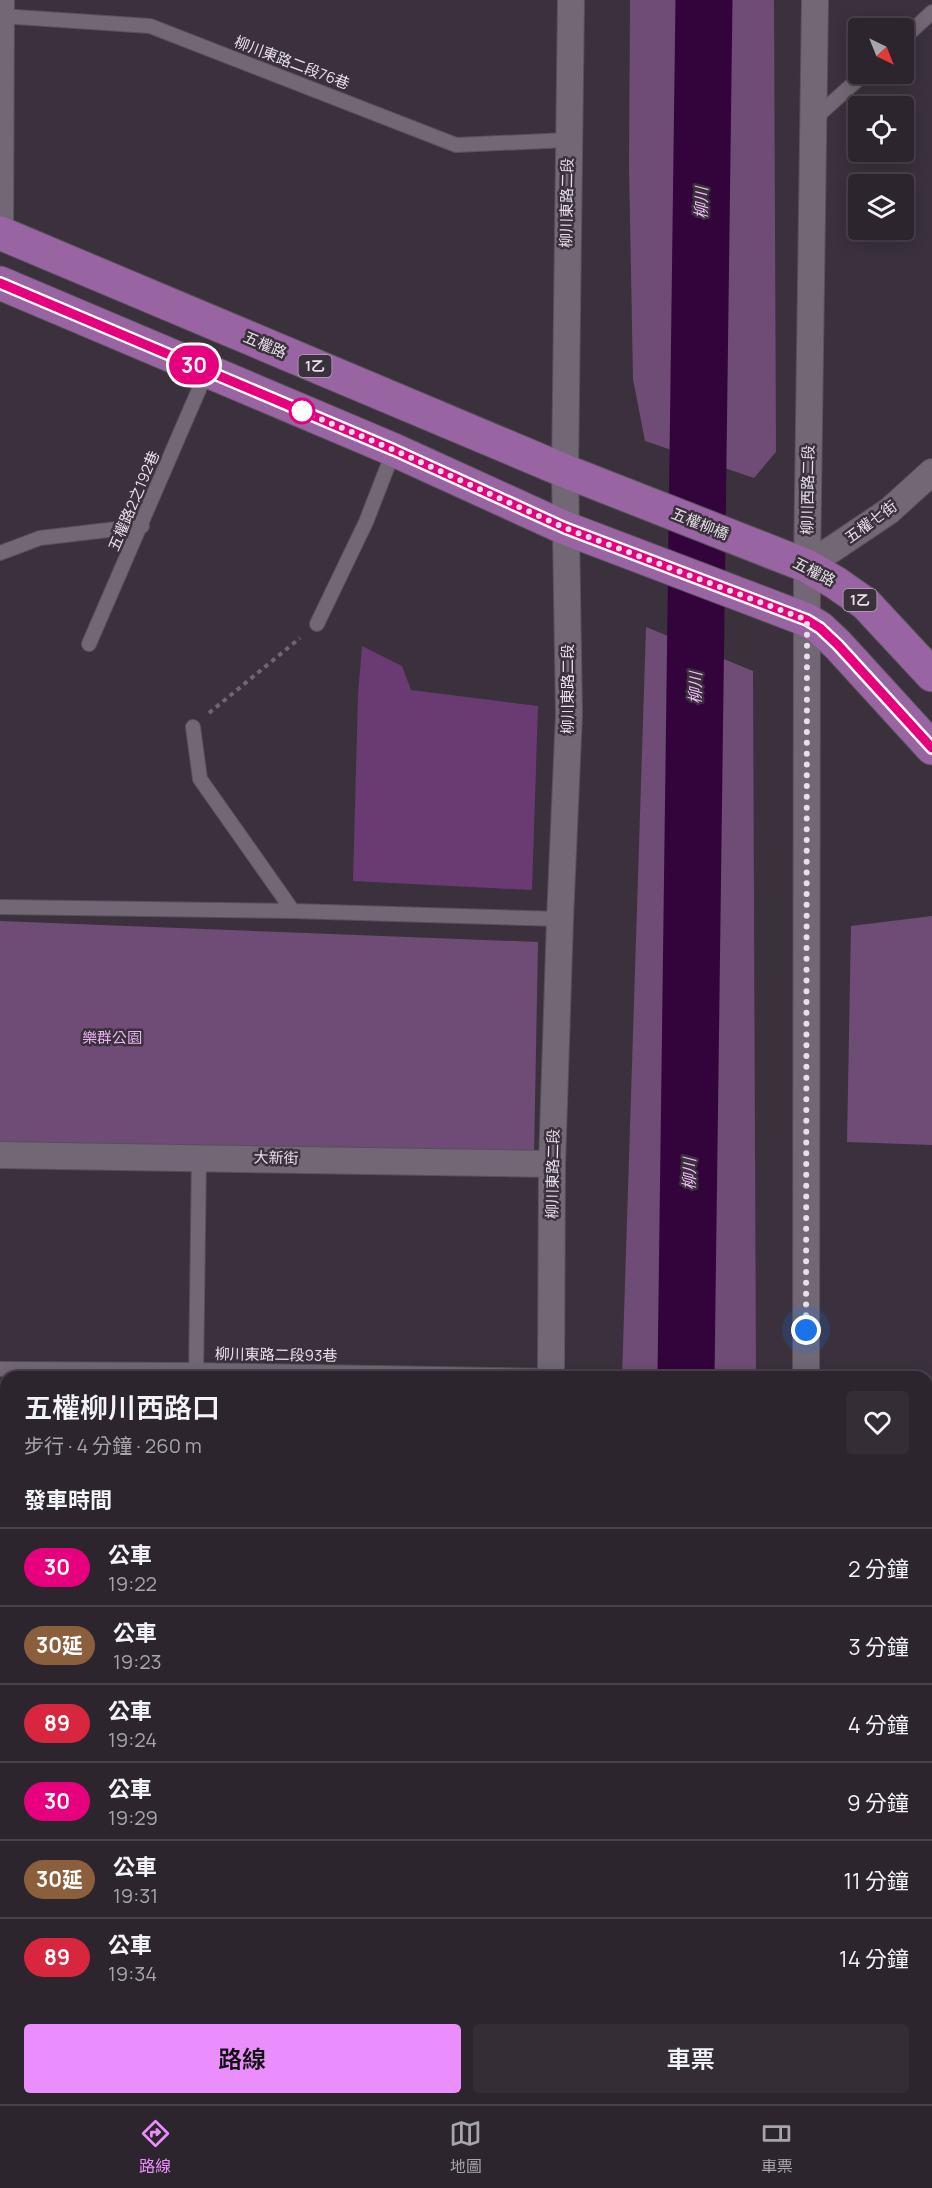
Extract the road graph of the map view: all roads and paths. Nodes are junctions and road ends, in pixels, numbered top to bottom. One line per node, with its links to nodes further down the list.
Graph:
1 (571, 0): 8 (street, 柳川東路二段)
2 (815, 0): 7 (street, 柳川西路二段)
3 (1, 8): 8 (lane, 柳川東路二段76巷); 9 (street)
4 (932, 12): 5 (lane)
5 (914, 29)
6 (853, 84): 7 (lane)
7 (815, 118): 20 (street, 柳川西路二段)
8 (568, 140): 13 (street, 柳川東路二段)
9 (0, 235): 13 (main road, 五權路 / 1乙)
10 (0, 283): 11 (main road)
11 (207, 371): 12 (main road); 16 (lane, 五權路2之192巷)
12 (394, 450): 17 (main road); 22 (lane)
13 (565, 471): 15 (main road, 五權路 / 1乙); 17 (street, 柳川東路二段)
14 (932, 472): 20 (street, 五權七街)
15 (630, 496): 18 (main road, 五權柳橋 / 1乙)
16 (142, 526): 19 (lane); 23 (lane, 五權路2之192巷)
17 (565, 528): 21 (main road); 29 (street, 柳川東路二段)
18 (769, 552): 20 (main road, 五權路 / 1乙)
19 (0, 553)
20 (807, 566): 21 (street, 柳川西路二段); 24 (main road, 五權路 / 1乙)
21 (807, 620): 26 (main road); 37 (street, 柳川西路二段)
22 (317, 624): 25 (path)
23 (89, 644)
24 (932, 675)
25 (193, 727): 28 (lane)
26 (932, 748)
27 (0, 908): 28 (lane)
28 (293, 911): 29 (lane)
29 (560, 919): 32 (street, 柳川東路二段)
30 (0, 1155): 31 (street, 大新街)
31 (199, 1157): 32 (street, 大新街); 35 (lane)
32 (552, 1164): 36 (street, 柳川東路二段)
33 (0, 1369): 34 (lane, 柳川東路二段93巷)
34 (98, 1371)
35 (196, 1371)
36 (551, 1371)
37 (806, 1371)

